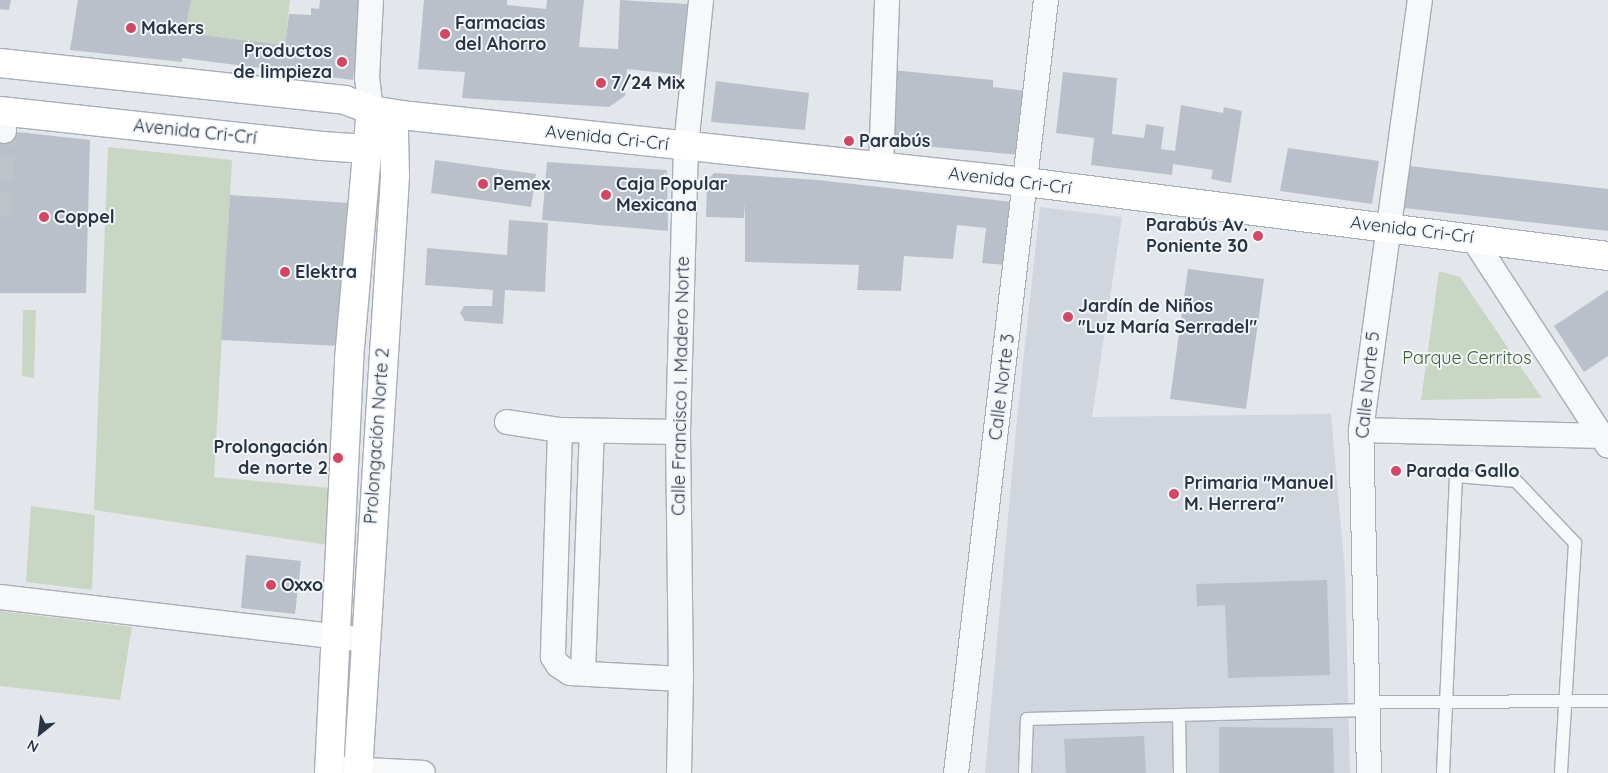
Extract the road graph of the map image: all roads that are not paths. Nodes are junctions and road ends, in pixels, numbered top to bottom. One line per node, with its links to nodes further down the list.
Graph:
1 (370, 0): 7 (street)
2 (701, 0): 10 (street, Calle Francisco I. Madero Norte)
3 (887, 0): 12 (street)
4 (1046, 0): 13 (street, Calle Norte 3)
5 (1420, 0): 14 (street, Calle Norte 5)
6 (0, 63): 7 (main road)
7 (370, 110): 9 (main road); 11 (main road, Prolongación Norte 2)
8 (2, 118): 11 (main road, Avenida Cri-Crí)
9 (402, 124): 10 (main road, Avenida Cri-Crí); 11 (main road); 25 (main road, Prolongación Norte 2)
10 (686, 146): 12 (main road, Avenida Cri-Crí); 21 (street, Calle Francisco I. Madero Norte)
11 (366, 148): 24 (main road, Prolongación Norte 2)
12 (881, 166): 13 (main road, Avenida Cri-Crí)
13 (1026, 182): 14 (main road, Avenida Cri-Crí); 37 (street, Calle Norte 3)
14 (1387, 226): 15 (main road, Avenida Cri-Crí); 19 (street, Calle Norte 5)
15 (1472, 237): 16 (main road, Avenida Cri-Crí); 22 (street)
16 (1608, 256)
17 (506, 422): 18 (street)
18 (560, 430): 20 (street); 26 (street)
19 (1361, 430): 22 (street); 31 (street, Calle Norte 5)
20 (592, 431): 21 (street); 26 (street)
21 (678, 432): 27 (street, Calle Francisco I. Madero Norte)
22 (1605, 441)
23 (0, 597): 24 (street)
24 (337, 637): 25 (street); 33 (main road, Prolongación Norte 2)
25 (364, 640): 34 (main road, Prolongación Norte 2)
26 (583, 673): 27 (street)
27 (681, 679): 36 (street, Calle Francisco I. Madero Norte)
28 (1446, 701): 30 (lane); 30 (lane); 31 (lane); 41 (lane)
29 (1608, 701): 30 (lane)
30 (1566, 702): 42 (lane)
31 (1368, 706): 32 (lane); 40 (street, Calle Norte 5)
32 (1179, 715): 38 (lane); 39 (lane)
33 (329, 771): 34 (street)
34 (358, 771): 35 (street)
35 (423, 773)
36 (678, 773)
37 (956, 773)
38 (1025, 773)
39 (1180, 773)
40 (1369, 773)
41 (1443, 773)
42 (1561, 773)

